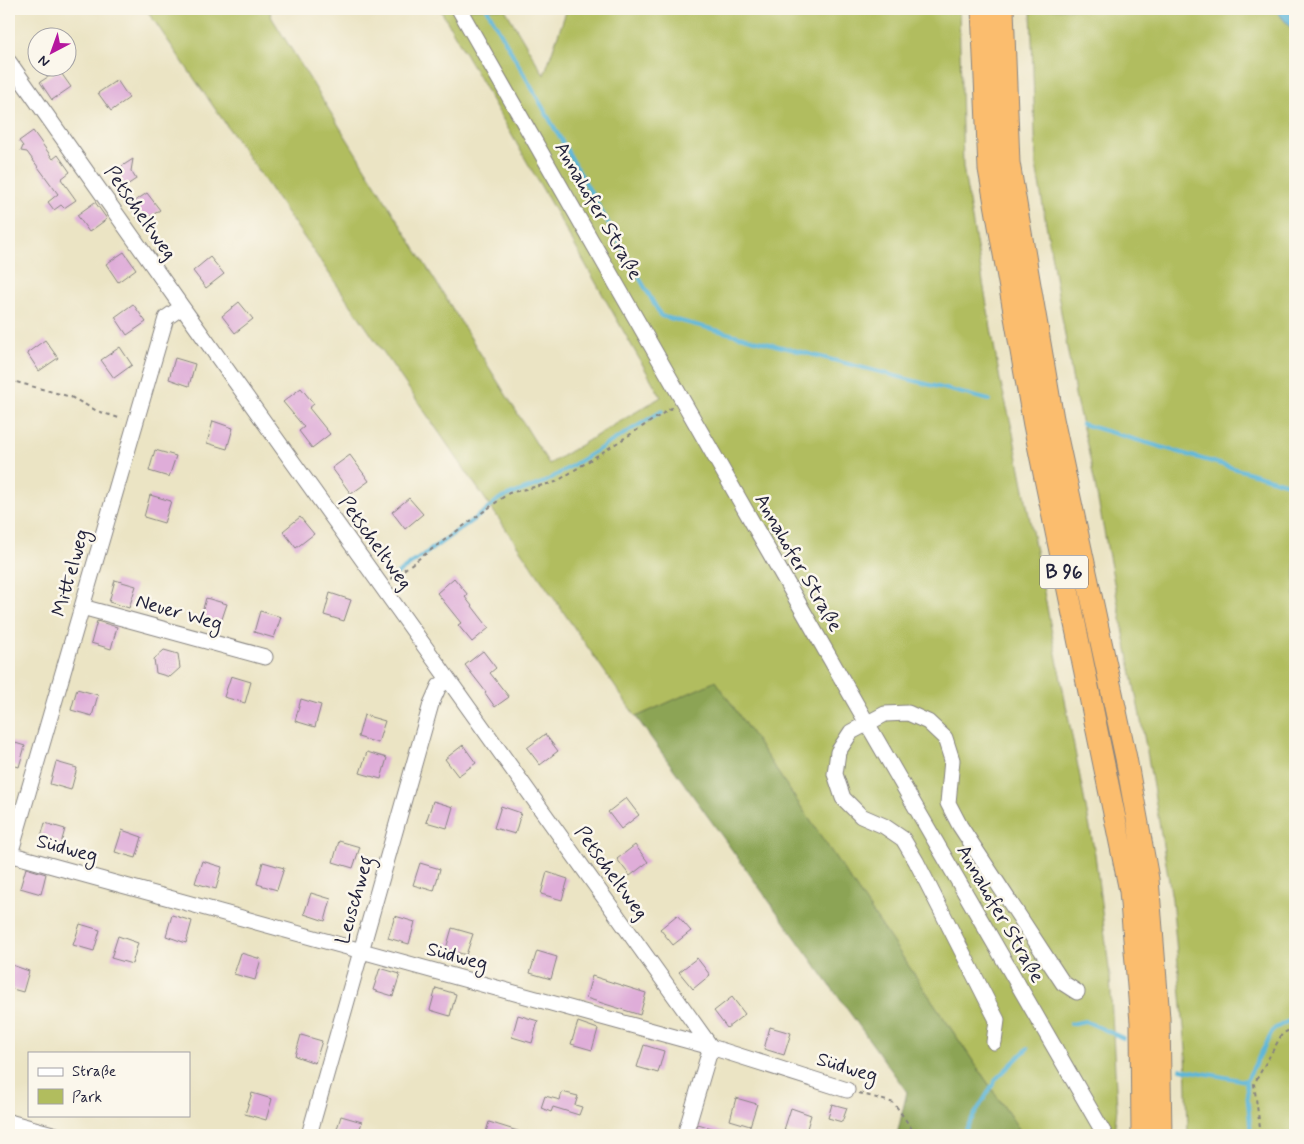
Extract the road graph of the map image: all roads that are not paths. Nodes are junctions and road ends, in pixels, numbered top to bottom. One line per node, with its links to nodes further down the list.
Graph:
1 (459, 9): 9 (street, Annahofer Straße)
2 (982, 9): 21 (highway, B 96)
3 (1003, 9): 22 (highway, B 96)
4 (9, 62): 5 (street, Petscheltweg)
5 (182, 307): 6 (street, Mittelweg); 8 (street, Petscheltweg)
6 (82, 607): 7 (street, Neuer Weg); 10 (street, Mittelweg)
7 (264, 657)
8 (448, 680): 11 (street, Leuschweg); 14 (street, Petscheltweg)
9 (867, 723): 12 (street); 13 (street); 17 (street, Annahofer Straße)
10 (9, 856): 11 (street, Südweg)
11 (362, 952): 14 (street, Südweg); 19 (street, Leuschweg)
12 (1077, 992)
13 (994, 1042)
14 (710, 1047): 15 (street, Südweg); 20 (street)
15 (848, 1090)
16 (9, 1122): 18 (street)
17 (1101, 1129)
18 (51, 1134)
19 (309, 1135)
20 (684, 1135)
21 (1142, 1135)
22 (1161, 1135)

